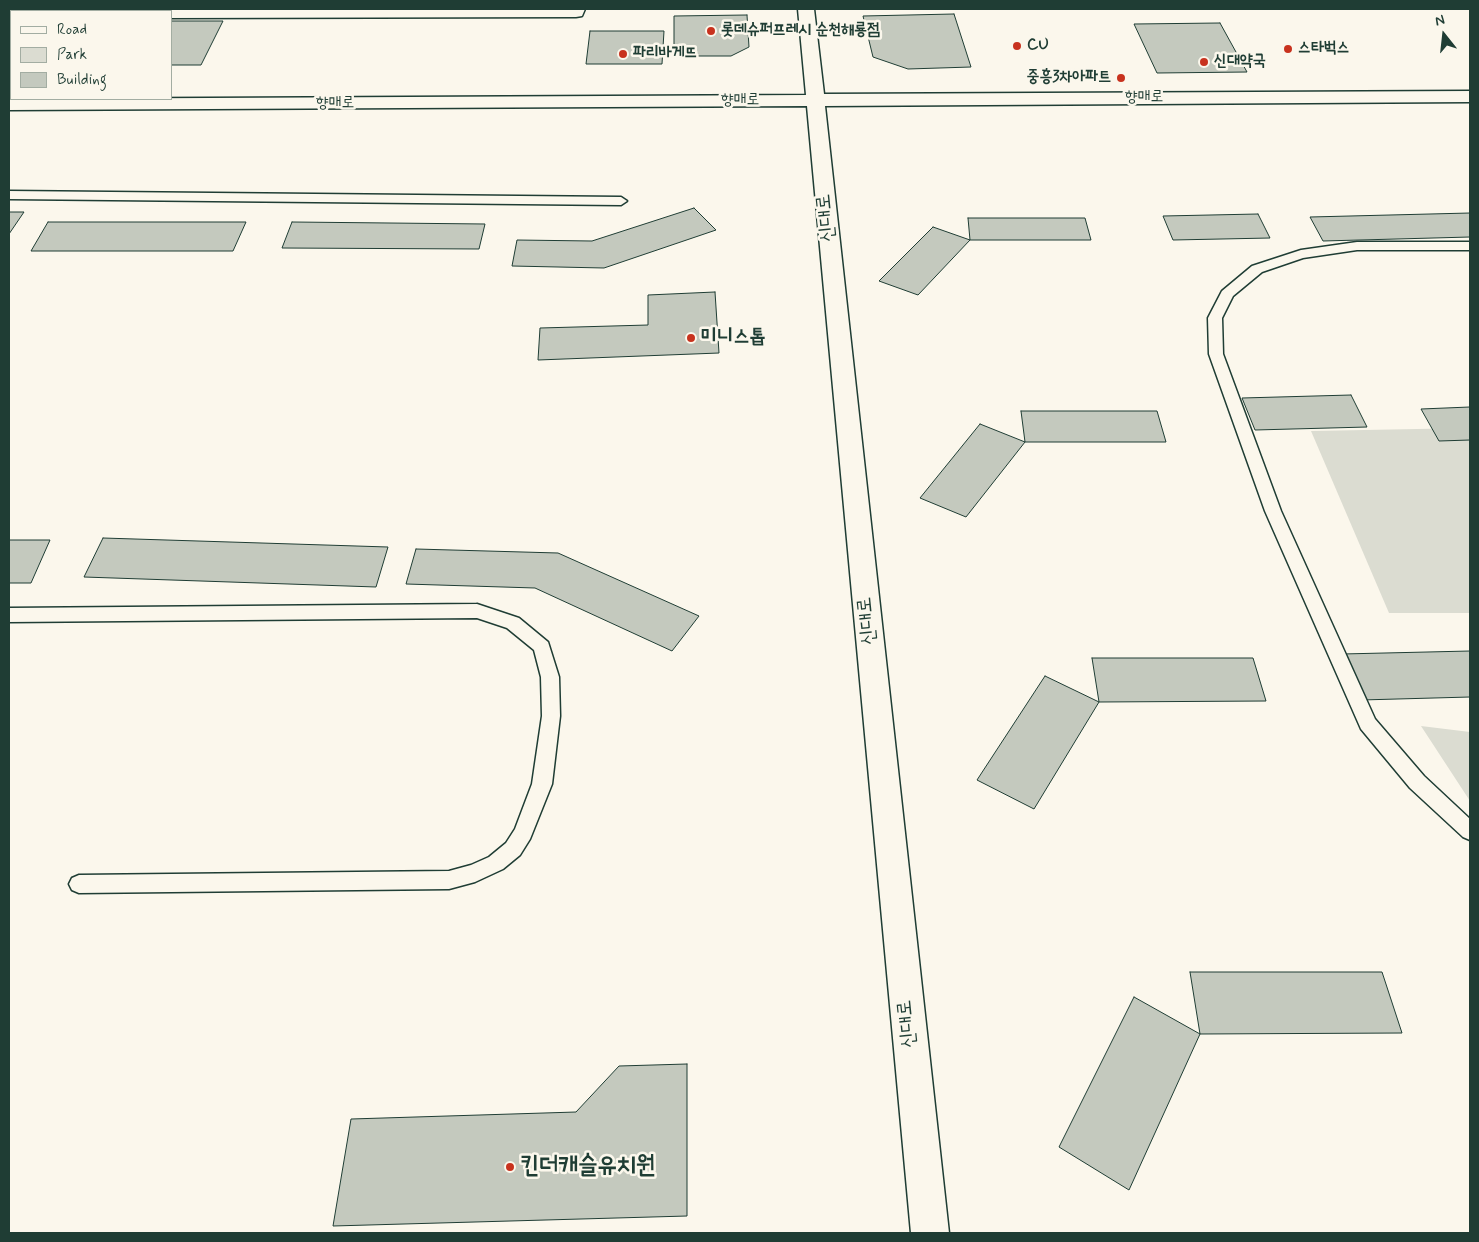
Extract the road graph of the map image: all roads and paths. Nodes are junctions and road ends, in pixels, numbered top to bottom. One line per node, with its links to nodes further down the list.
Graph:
1 (576, 9): 3 (street)
2 (806, 9): 5 (street, 신대로)
3 (172, 13)
4 (1470, 96): 5 (street, 향매로)
5 (815, 101): 6 (street, 향매로); 14 (street, 신대로)
6 (32, 102): 7 (street, 향매로)
7 (9, 106)
8 (9, 195): 9 (lane)
9 (621, 201)
10 (1470, 246): 12 (lane)
11 (9, 615): 13 (lane)
12 (1470, 831)
13 (79, 884)
14 (930, 1233)

